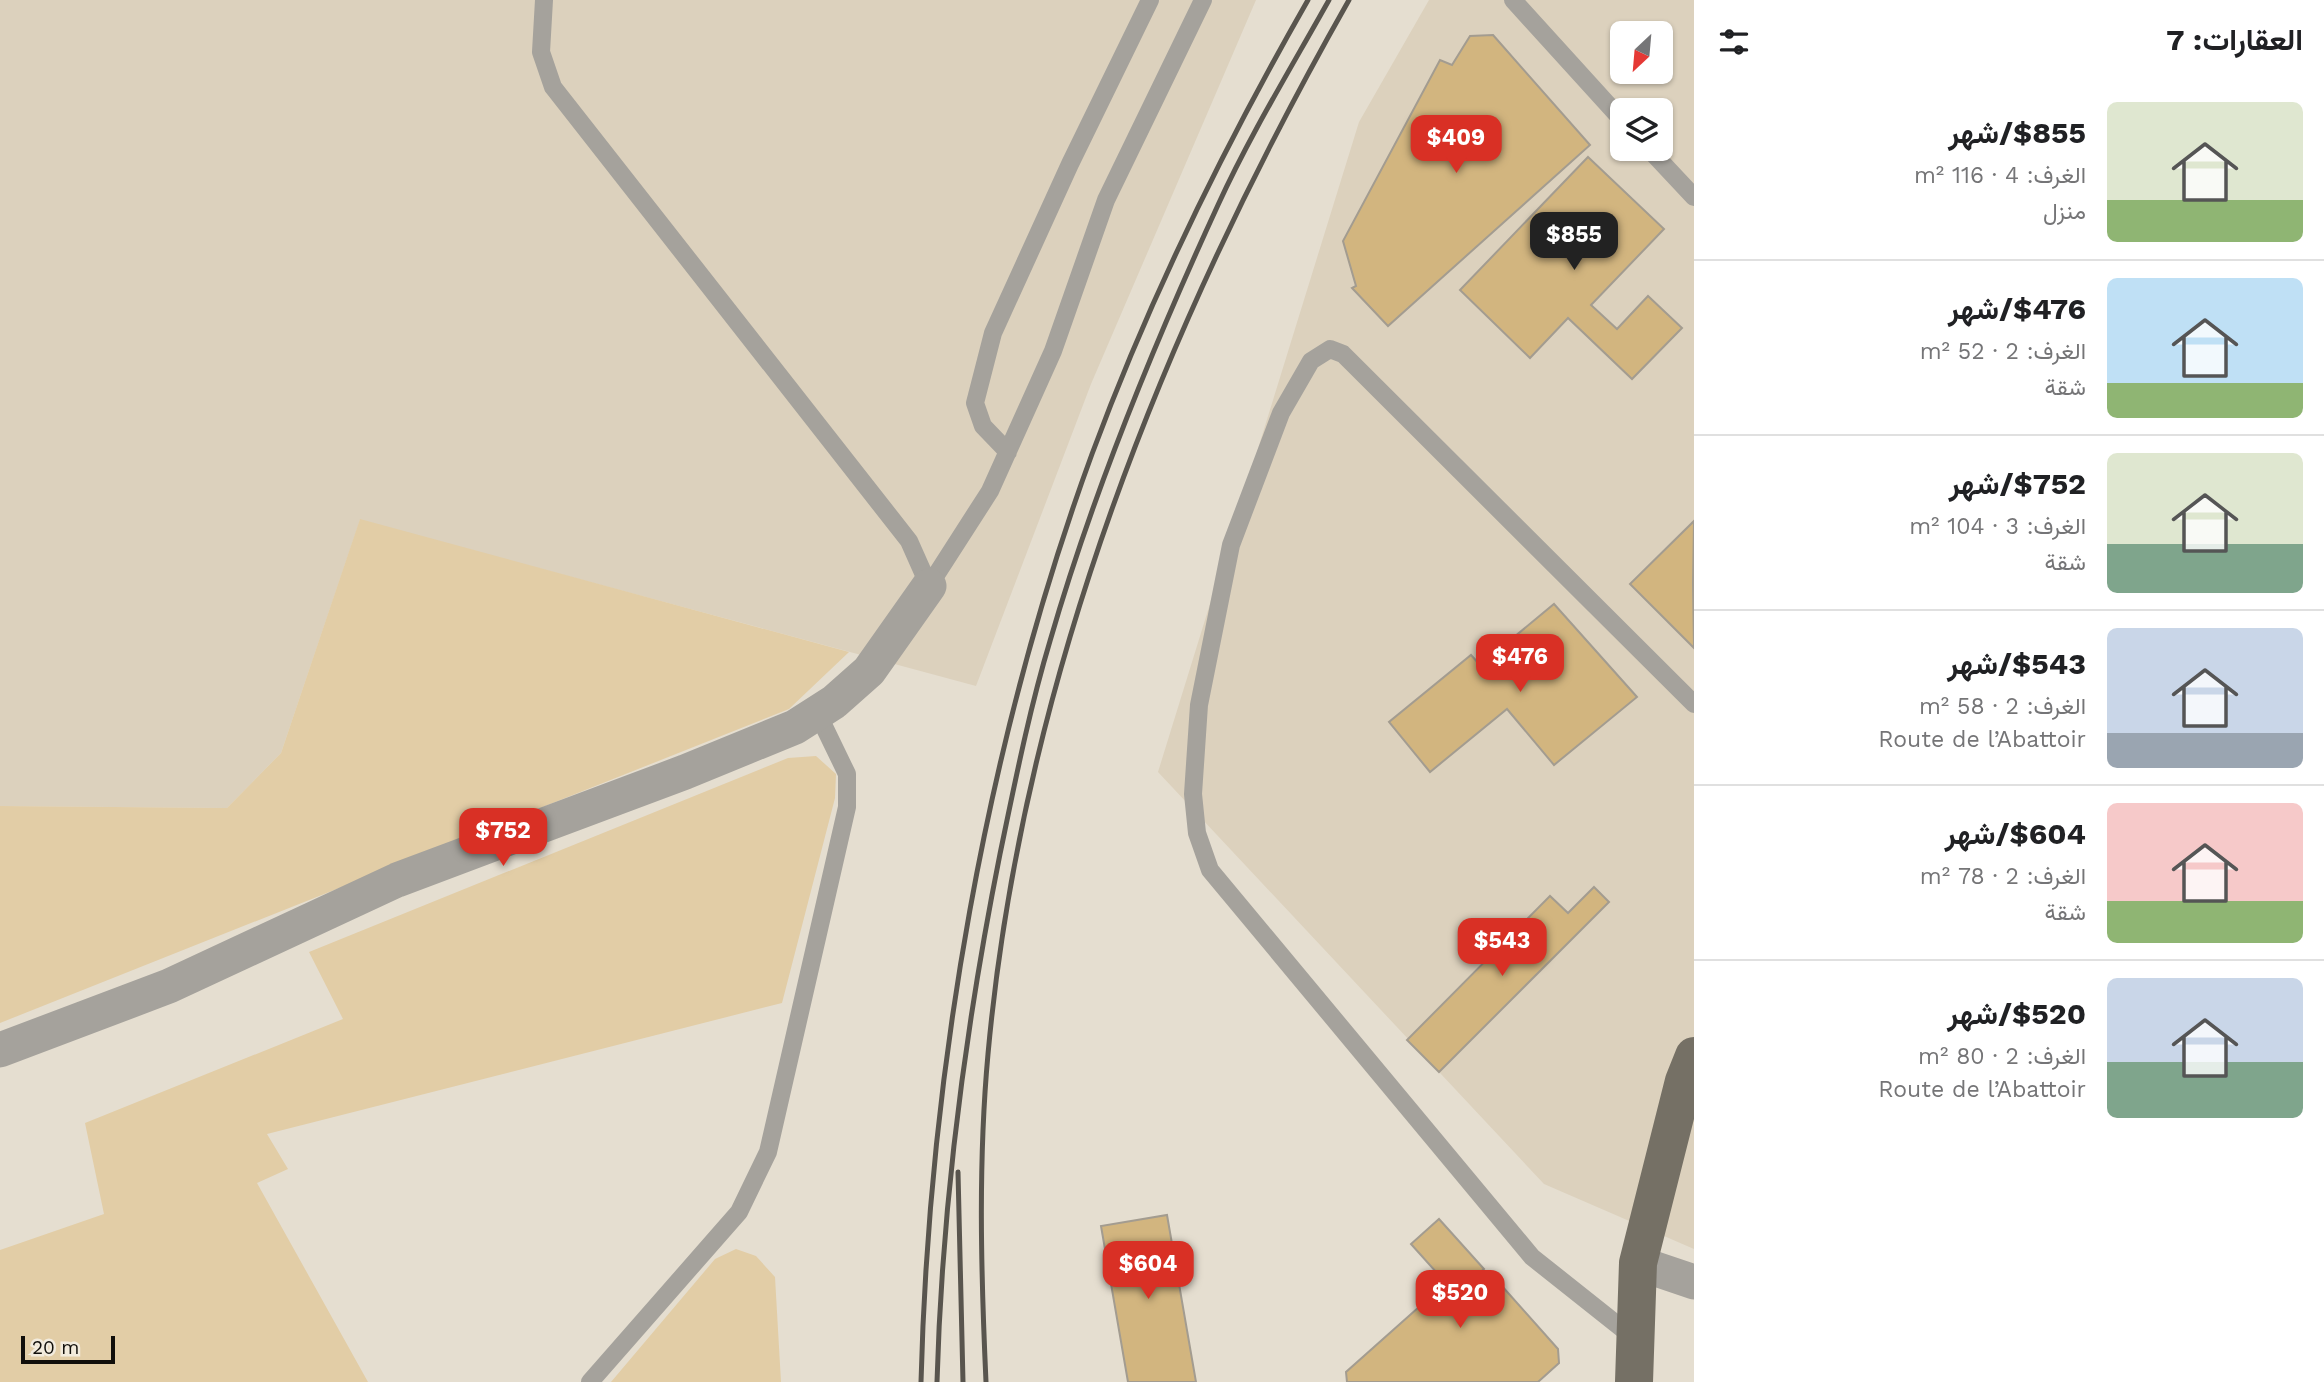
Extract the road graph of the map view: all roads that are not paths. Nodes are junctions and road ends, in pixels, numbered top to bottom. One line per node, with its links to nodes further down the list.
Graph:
1 (544, 0): 9 (lane)
2 (1150, 0): 8 (lane)
3 (1203, 0): 8 (lane)
4 (1513, 0): 5 (lane)
5 (1610, 107)
6 (1660, 161): 7 (lane)
7 (1694, 197)
8 (1008, 452): 9 (lane)
9 (929, 586): 11 (street)
10 (1694, 704): 16 (lane)
11 (817, 712): 12 (street); 17 (lane)
12 (0, 1050)
13 (1694, 1056): 14 (main road)
14 (1638, 1263): 15 (street); 16 (main road)
15 (1694, 1282)
16 (1634, 1338): 18 (main road)
17 (590, 1382)
18 (1634, 1382)

